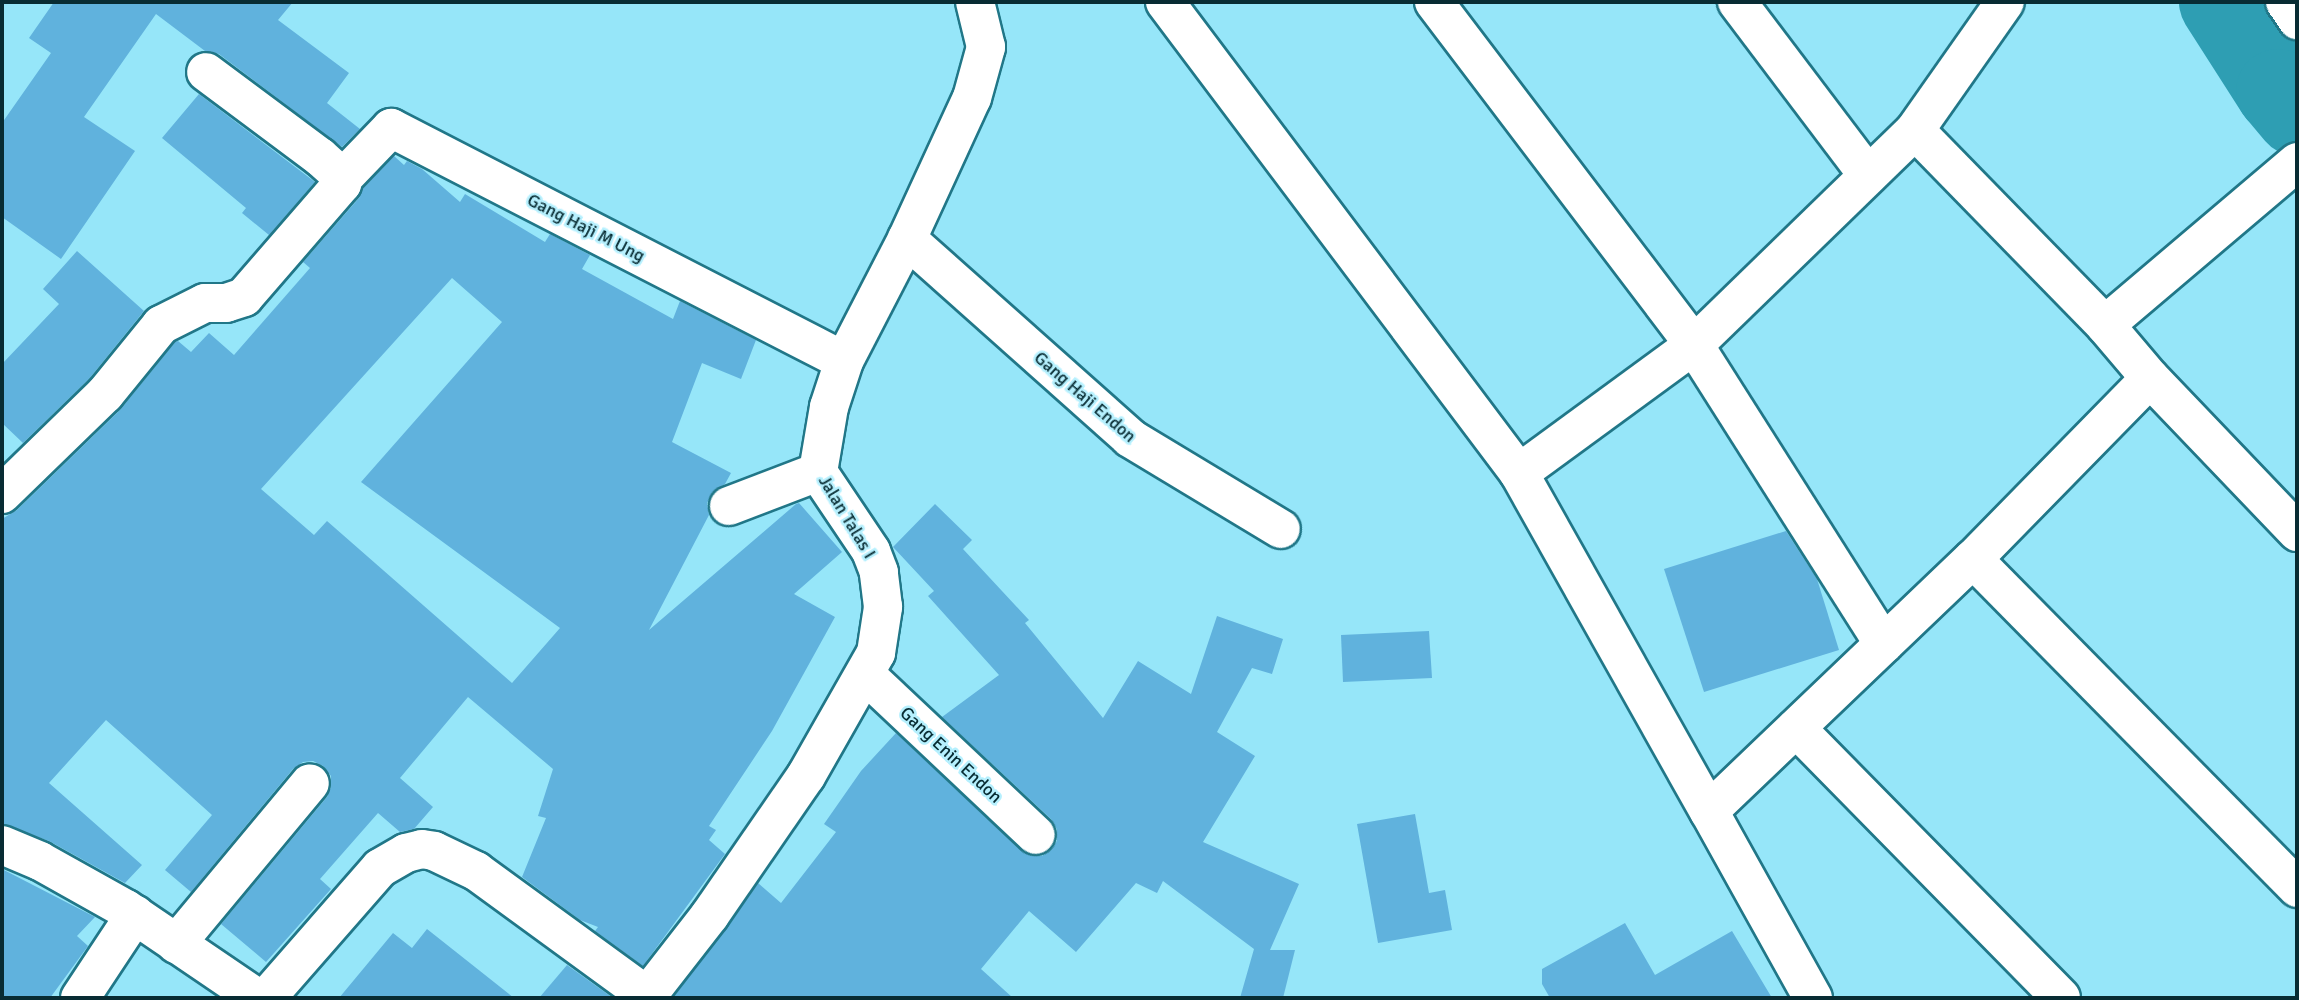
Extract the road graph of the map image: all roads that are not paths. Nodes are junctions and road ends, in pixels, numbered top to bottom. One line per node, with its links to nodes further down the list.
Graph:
1 (975, 2): 13 (street, Jalan Talas I)
2 (1165, 2): 19 (street)
3 (1434, 2): 15 (street)
4 (1737, 2): 10 (street)
5 (2005, 2): 9 (street)
6 (2285, 2): 7 (street)
7 (2297, 20)
8 (206, 72): 11 (street)
9 (1915, 130): 10 (street); 14 (street)
10 (1868, 176): 15 (street)
11 (342, 179): 16 (street, Gang Haji M Ung); 20 (street)
12 (2291, 179): 14 (street)
13 (907, 239): 16 (street, Jalan Talas I); 22 (street, Gang Haji Endon)
14 (2105, 325): 17 (street)
15 (1694, 345): 19 (street); 25 (street)
16 (844, 361): 18 (street, Jalan Talas I)
17 (2150, 378): 23 (street); 24 (street)
18 (818, 471): 21 (street); 26 (street, Jalan Talas I)
19 (1519, 473): 29 (street)
20 (2, 494)
21 (729, 506)
22 (1282, 529)
23 (2297, 532)
24 (1973, 559): 25 (street); 32 (street)
25 (1884, 644): 27 (street)
26 (866, 675): 30 (street, Gang Enin Endon); 35 (street, Jalan Talas I)
27 (1796, 728): 29 (street); 39 (street)
28 (310, 782): 34 (street)
29 (1709, 811): 38 (street)
30 (1036, 835)
31 (2, 845): 33 (street)
32 (2297, 888)
33 (135, 915): 34 (street); 36 (street)
34 (176, 944): 37 (street)
35 (649, 997): 37 (street)
36 (80, 998)
37 (259, 998)
38 (1813, 998)
39 (2061, 998)

